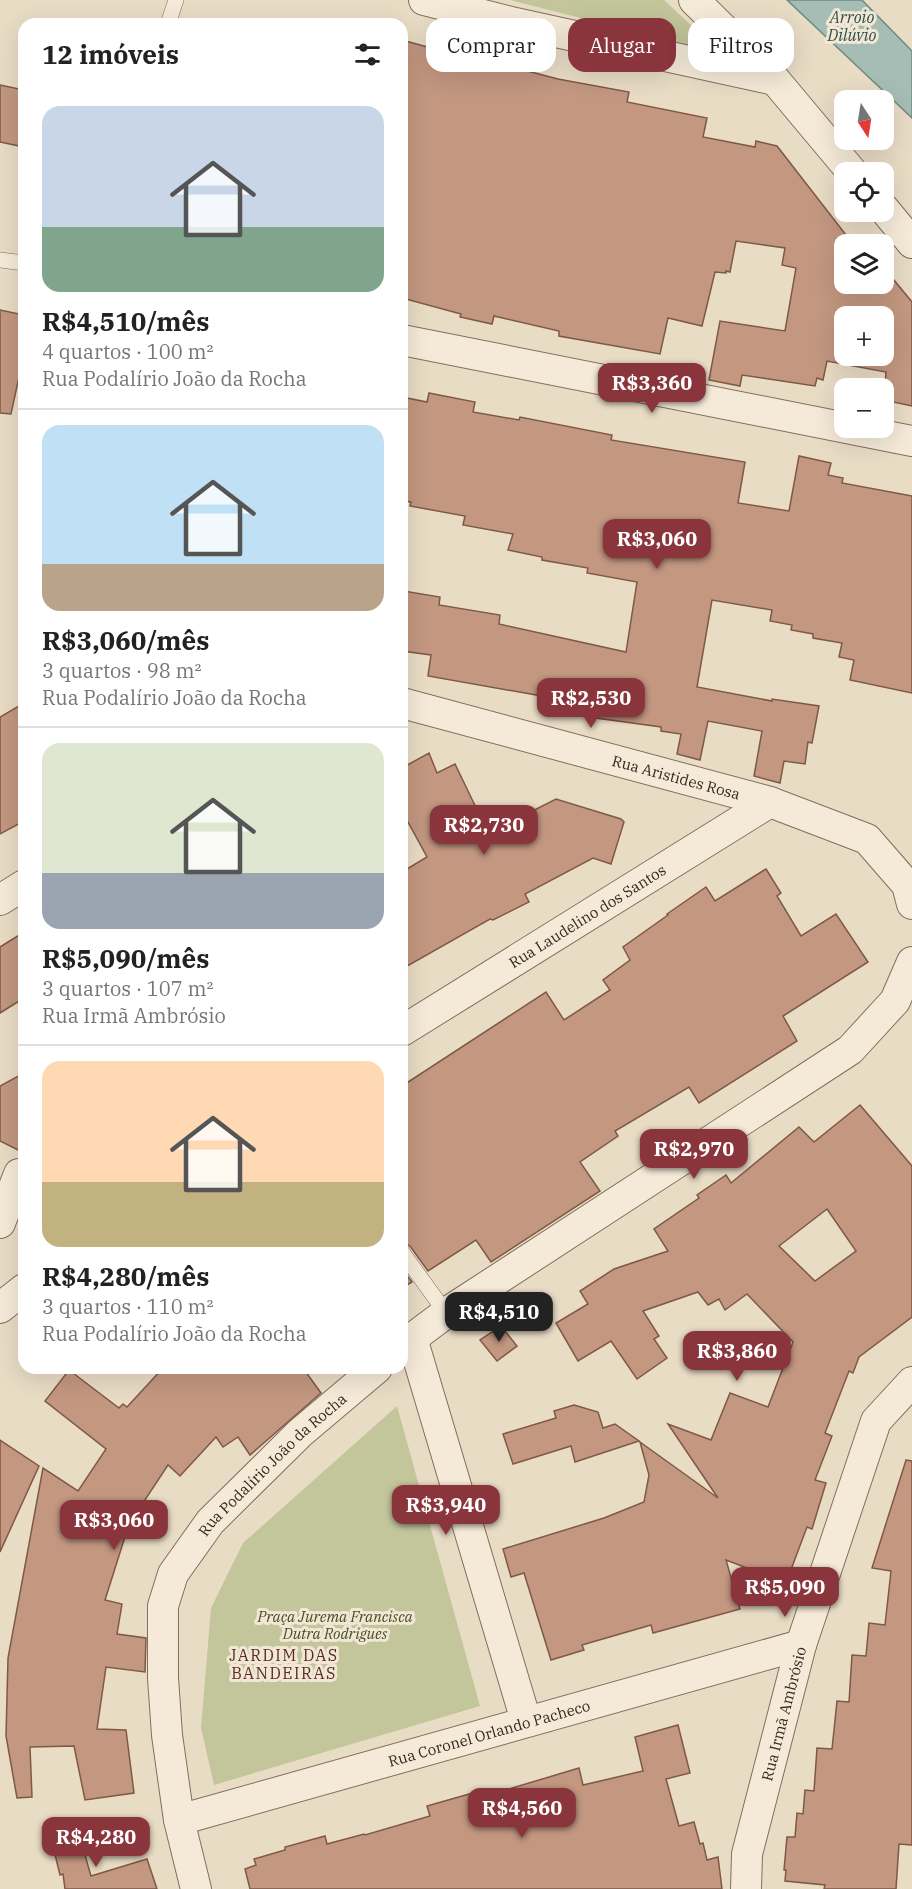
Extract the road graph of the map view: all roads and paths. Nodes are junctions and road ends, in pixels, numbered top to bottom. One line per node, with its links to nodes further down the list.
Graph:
1 (176, 0): 4 (lane)
2 (424, 0): 5 (street)
3 (694, 0): 5 (street)
4 (170, 18)
5 (775, 80): 6 (street)
6 (844, 162)
7 (894, 221): 8 (street)
8 (912, 243)
9 (0, 260): 10 (lane)
10 (18, 262)
11 (408, 341): 12 (street)
12 (912, 441)
13 (408, 705): 14 (street, Rua Aristides Rosa)
14 (770, 802): 17 (street, Rua Aristides Rosa); 19 (street, Rua Laudelino dos Santos)
15 (18, 889): 16 (street)
16 (0, 900)
17 (912, 904)
18 (912, 962): 25 (street)
19 (408, 1027)
20 (14, 1172): 21 (street)
21 (0, 1223)
22 (408, 1260): 25 (lane)
23 (18, 1294): 24 (street)
24 (0, 1308)
25 (446, 1313): 26 (street)
26 (408, 1341)
27 (408, 1345): 31 (street)
28 (370, 1374): 32 (street, Rua Podalírio João da Rocha)
29 (912, 1382): 30 (street, Rua Irmã Ambrósio)
30 (801, 1645): 31 (street, Rua Coronel Orlando Pacheco); 34 (street, Rua Irmã Ambrósio)
31 (526, 1721): 32 (street, Rua Coronel Orlando Pacheco)
32 (179, 1820): 33 (street, Rua Podalírio João da Rocha)
33 (196, 1889)
34 (746, 1889)

